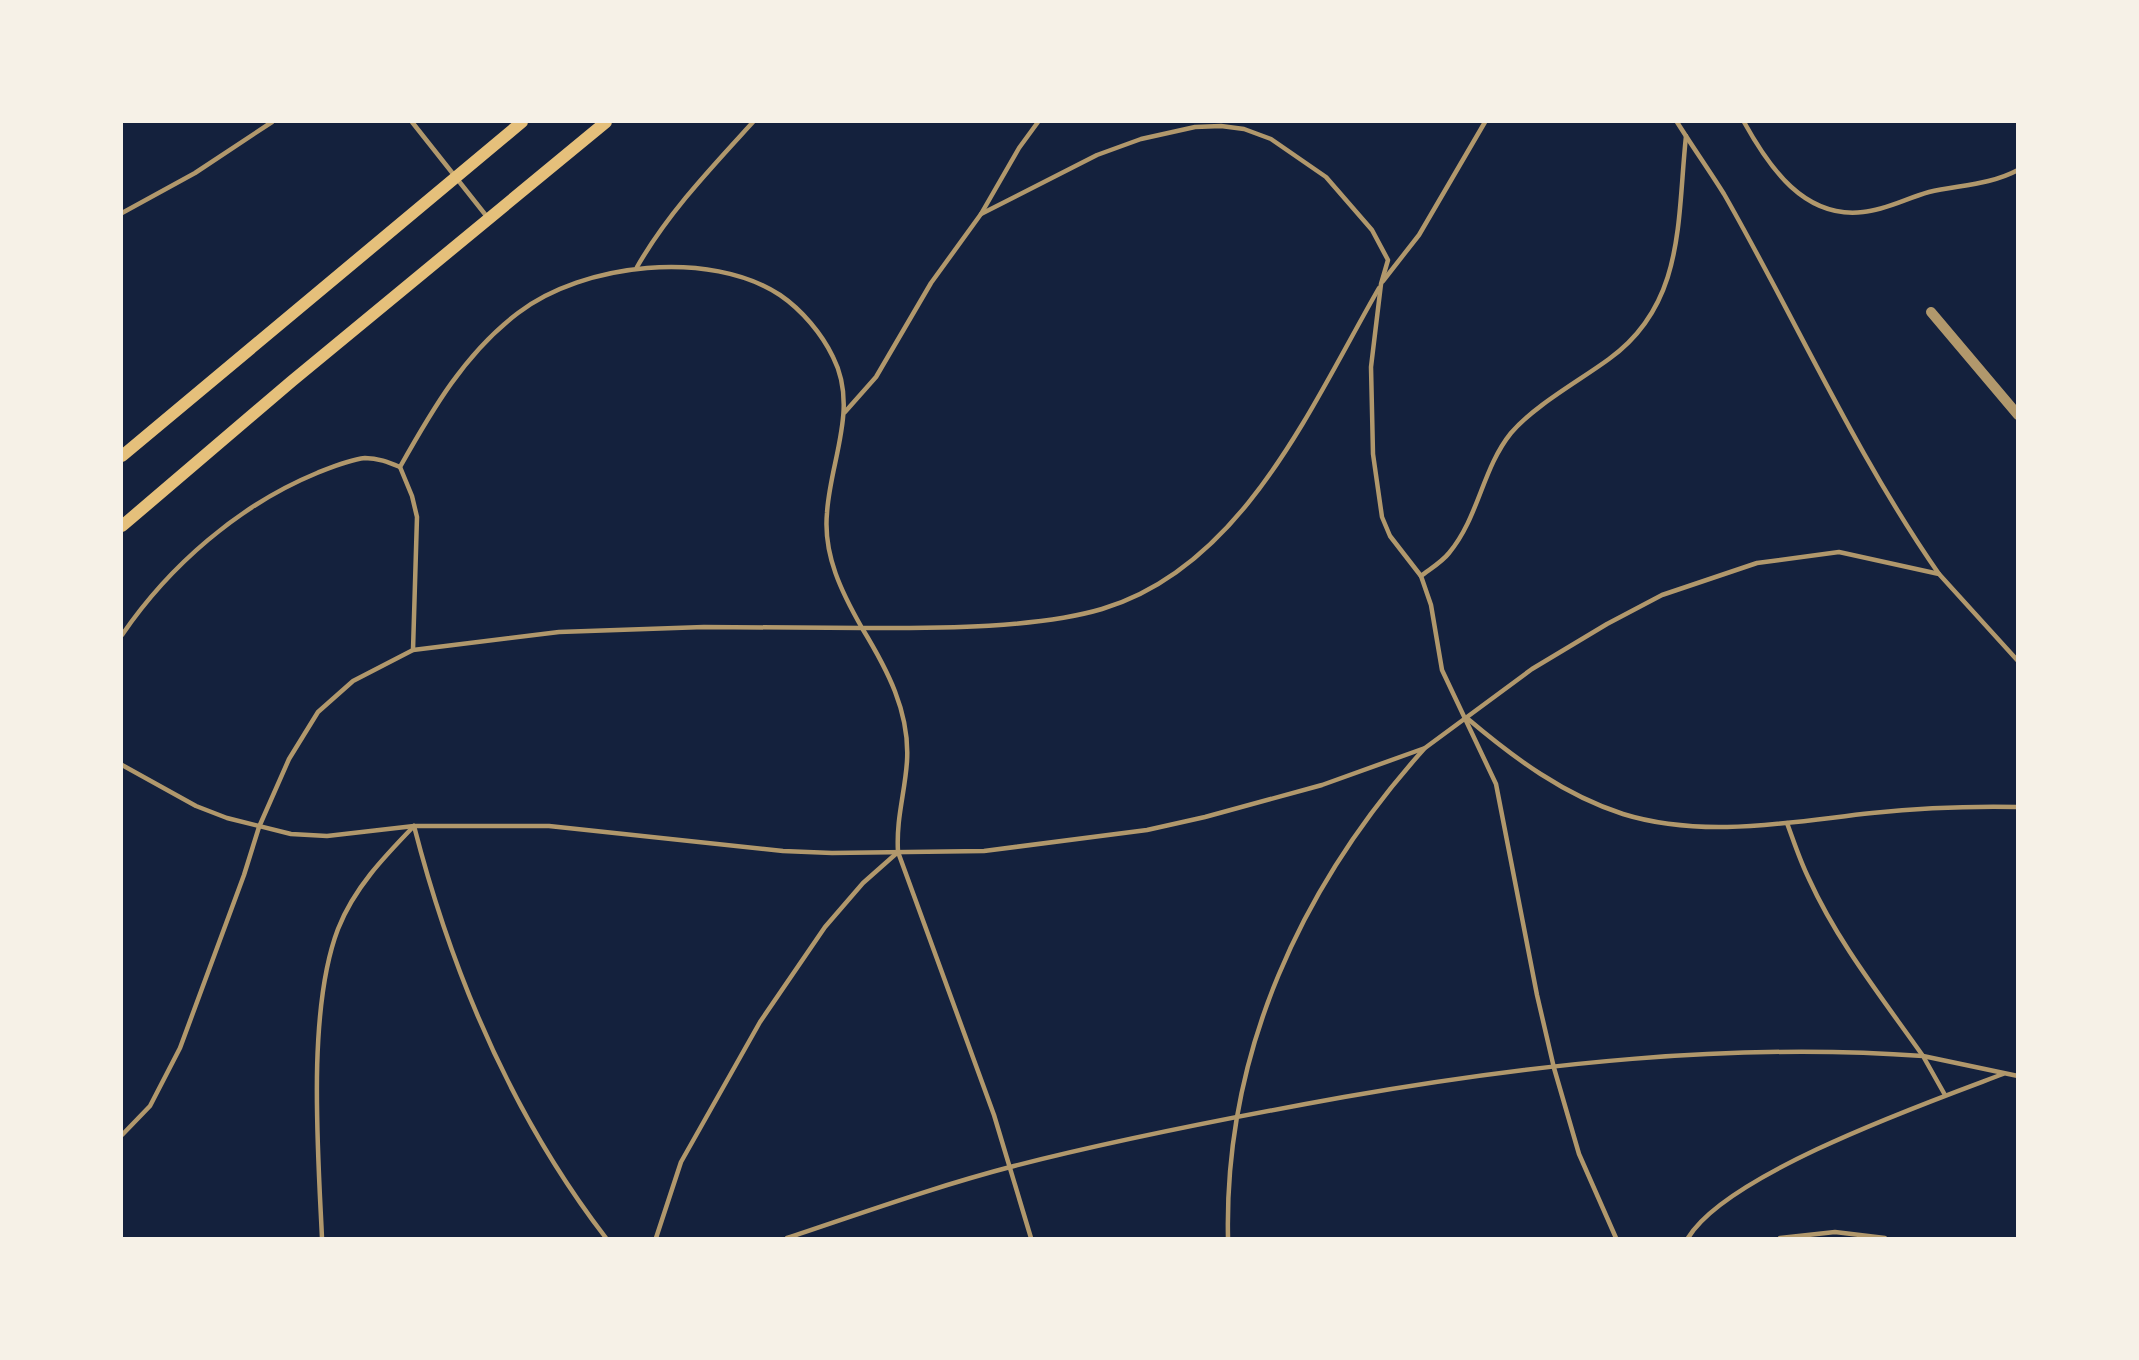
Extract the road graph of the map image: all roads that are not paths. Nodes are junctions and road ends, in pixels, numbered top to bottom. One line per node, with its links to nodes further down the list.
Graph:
1 (272, 122): 13 (lane)
2 (412, 122): 12 (lane)
3 (522, 122): 12 (main road)
4 (606, 122): 15 (main road)
5 (753, 122): 16 (lane)
6 (1038, 122): 14 (lane)
7 (1485, 122): 17 (lane)
8 (1677, 122): 10 (lane)
9 (1744, 122): 11 (lane)
10 (1686, 136): 25 (lane); 26 (lane)
11 (2018, 170)
12 (455, 178): 15 (lane); 22 (main road)
13 (122, 213)
14 (981, 214): 17 (lane); 20 (lane)
15 (488, 219): 24 (main road)
16 (637, 267): 20 (lane); 23 (lane)
17 (1381, 284): 26 (lane); 27 (lane)
18 (1931, 312): 19 (street)
19 (2014, 404): 21 (street)
20 (845, 412): 27 (lane)
21 (2018, 415)
22 (122, 456)
23 (400, 467): 28 (lane); 29 (lane)
24 (122, 526)
25 (1939, 574): 30 (lane); 31 (lane)
26 (1421, 576): 31 (lane)
27 (862, 628): 29 (lane); 38 (lane)
28 (122, 635)
29 (413, 650): 37 (lane)
30 (2018, 662)
31 (1466, 717): 32 (lane); 35 (lane); 40 (lane)
32 (1425, 748): 38 (lane); 44 (lane)
33 (122, 765): 37 (lane)
34 (2018, 807): 35 (lane)
35 (1786, 823): 39 (lane)
36 (414, 826): 37 (lane); 38 (lane); 47 (lane); 48 (lane)
37 (259, 827): 45 (lane)
38 (898, 852): 46 (lane); 49 (lane)
39 (1923, 1056): 40 (lane); 41 (lane); 43 (lane)
40 (1554, 1068): 44 (lane); 53 (lane)
41 (2003, 1074): 42 (lane); 43 (lane)
42 (2018, 1076)
43 (1945, 1095): 54 (lane)
44 (1235, 1117): 46 (lane); 52 (lane)
45 (122, 1135)
46 (1011, 1167): 50 (lane); 51 (lane)
47 (322, 1239)
48 (606, 1239)
49 (656, 1239)
50 (787, 1239)
51 (1031, 1239)
52 (1228, 1239)
53 (1616, 1239)
54 (1688, 1239)
55 (1780, 1239): 56 (lane)
56 (1885, 1239)

